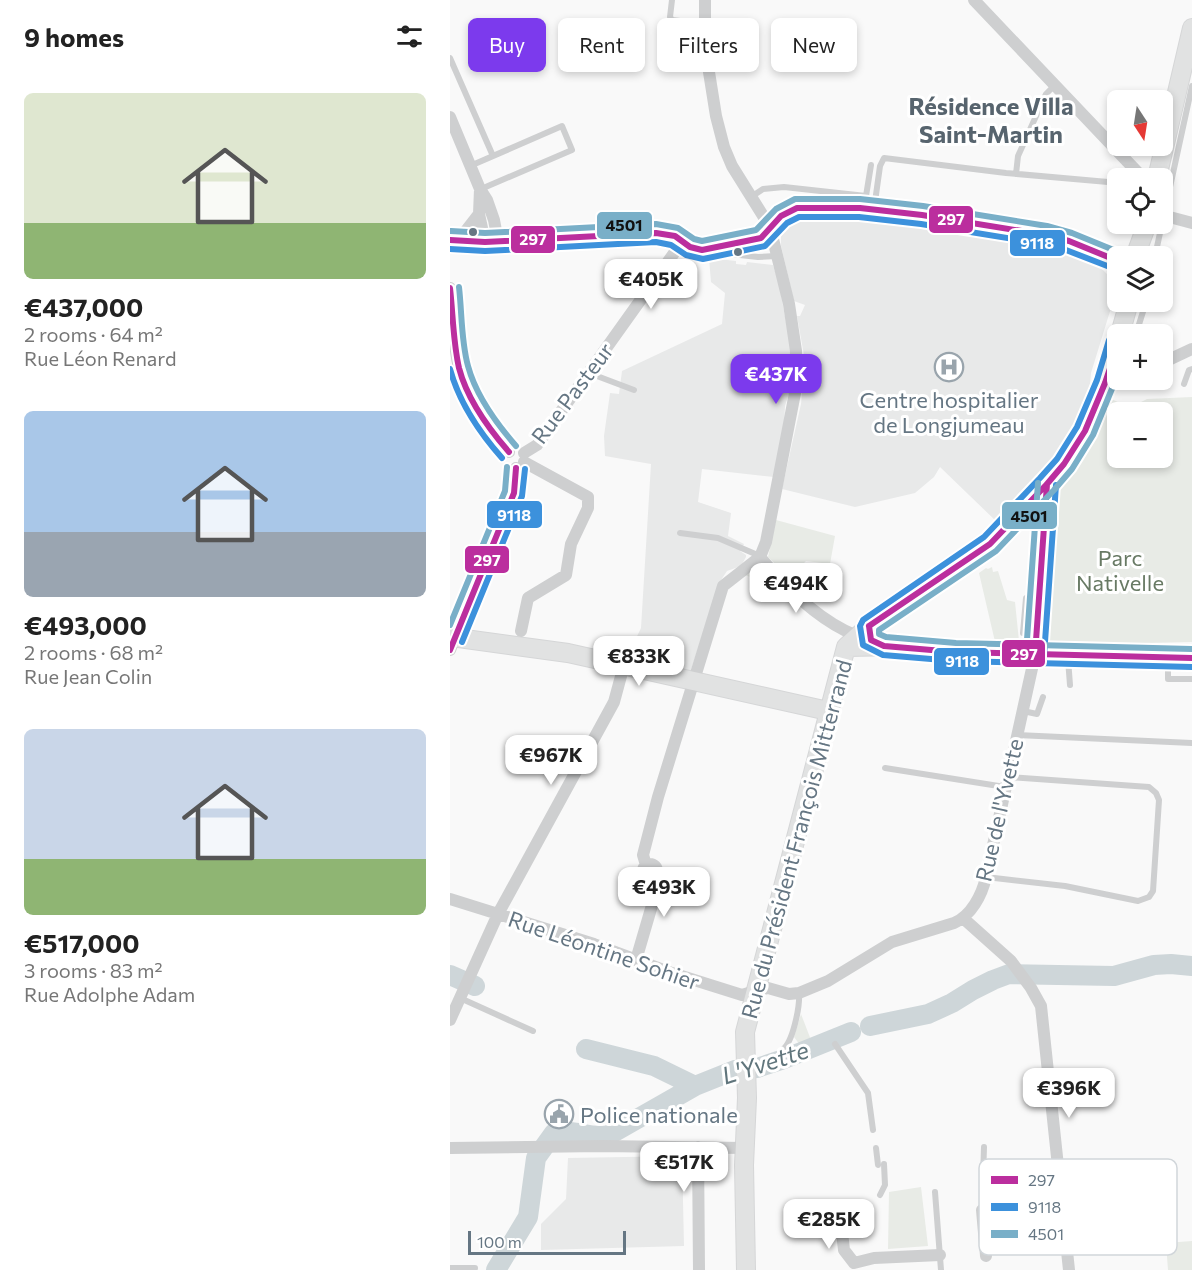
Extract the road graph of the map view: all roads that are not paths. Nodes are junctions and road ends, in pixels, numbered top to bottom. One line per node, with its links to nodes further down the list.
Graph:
1 (672, 0): 4 (lane)
2 (705, 0): 5 (street)
3 (974, 0): 10 (street)
4 (670, 18)
5 (704, 18)
6 (1192, 28): 8 (main road)
7 (450, 58): 13 (lane)
8 (1187, 68): 17 (main road)
9 (709, 72): 22 (street)
10 (1055, 84): 16 (street); 18 (lane)
11 (1192, 86): 19 (lane)
12 (450, 117): 14 (street)
13 (493, 156): 14 (lane); 21 (lane)
14 (470, 165): 21 (street)
15 (871, 165): 22 (lane)
16 (1134, 168)
17 (1160, 168)
18 (1016, 174): 20 (lane); 23 (lane)
19 (1173, 174)
20 (1107, 182)
21 (480, 189): 24 (street); 29 (street)
22 (751, 197): 27 (street)
23 (874, 210): 27 (street); 33 (street)
24 (479, 214): 28 (street); 29 (street)
25 (1173, 218): 26 (street)
26 (1192, 223)
27 (770, 227): 31 (street); 32 (street)
28 (450, 239): 29 (street)
29 (492, 241): 30 (street)
30 (682, 242): 31 (street); 38 (street, Rue Pasteur)
31 (702, 250): 32 (lane)
32 (776, 256): 48 (street)
33 (1107, 257)
34 (450, 288): 43 (street)
35 (1192, 349): 36 (street)
36 (1173, 358)
37 (1192, 369): 41 (lane)
38 (589, 373): 42 (lane); 43 (street, Rue Pasteur)
39 (1107, 377): 40 (main road)
40 (1105, 383): 44 (main road)
41 (1184, 384)
42 (634, 390)
43 (521, 461): 50 (street); 53 (street, Rue Pasteur)
44 (1047, 484): 45 (main road); 47 (main road)
45 (1009, 525): 47 (main road); 52 (main road)
46 (681, 533): 48 (lane)
47 (1044, 537): 49 (main road)
48 (760, 557): 52 (street); 60 (street)
49 (1039, 594): 51 (lane); 54 (main road)
50 (521, 631)
51 (1023, 633)
52 (865, 639): 54 (main road); 64 (main road, Rue du Président François Mitterrand)
53 (451, 642): 58 (main road)
54 (1035, 655): 55 (main road); 63 (street, Rue de l'Yvette)
55 (1068, 655): 56 (main road); 61 (lane)
56 (1168, 658): 57 (main road); 59 (lane)
57 (1192, 658)
58 (624, 666): 60 (main road); 71 (street)
59 (1192, 679)
60 (694, 681): 64 (main road); 73 (street)
61 (1070, 685)
62 (1043, 697): 63 (lane)
63 (1022, 710): 65 (street, Rue de l'Yvette)
64 (828, 711): 74 (main road, Rue du Président François Mitterrand)
65 (1016, 735): 66 (lane); 68 (street, Rue de l'Yvette)
66 (1192, 743)
67 (885, 768): 68 (lane)
68 (1006, 782): 69 (street, Rue de l'Yvette); 69 (lane)
69 (986, 878): 72 (street, Rue de l'Yvette)
70 (450, 899): 71 (street, Rue Léontine Sohier)
71 (498, 914): 73 (street, Rue Léontine Sohier); 76 (street)
72 (964, 919): 75 (street); 88 (street)
73 (636, 960): 74 (street, Rue Léontine Sohier)
74 (758, 990): 75 (street); 85 (main road, Rue du Président François Mitterrand)
75 (799, 993): 80 (lane)
76 (460, 998): 77 (street); 78 (lane)
77 (450, 1020)
78 (533, 1031)
79 (835, 1044): 81 (lane)
80 (782, 1050)
81 (873, 1130)
82 (698, 1147): 84 (street); 85 (street); 97 (street)
83 (984, 1147): 87 (lane)
84 (450, 1148)
85 (744, 1148): 98 (main road, Rue du Président François Mitterrand)
86 (876, 1148): 90 (lane)
87 (984, 1159)
88 (1057, 1159)
89 (935, 1192): 92 (lane)
90 (880, 1195)
91 (842, 1223): 94 (street)
92 (940, 1255): 94 (street); 99 (lane)
93 (1067, 1255): 100 (street)
94 (852, 1267)
95 (450, 1268): 96 (lane)
96 (475, 1268)
97 (699, 1270)
98 (746, 1270)
99 (941, 1270)
100 (1069, 1270)

